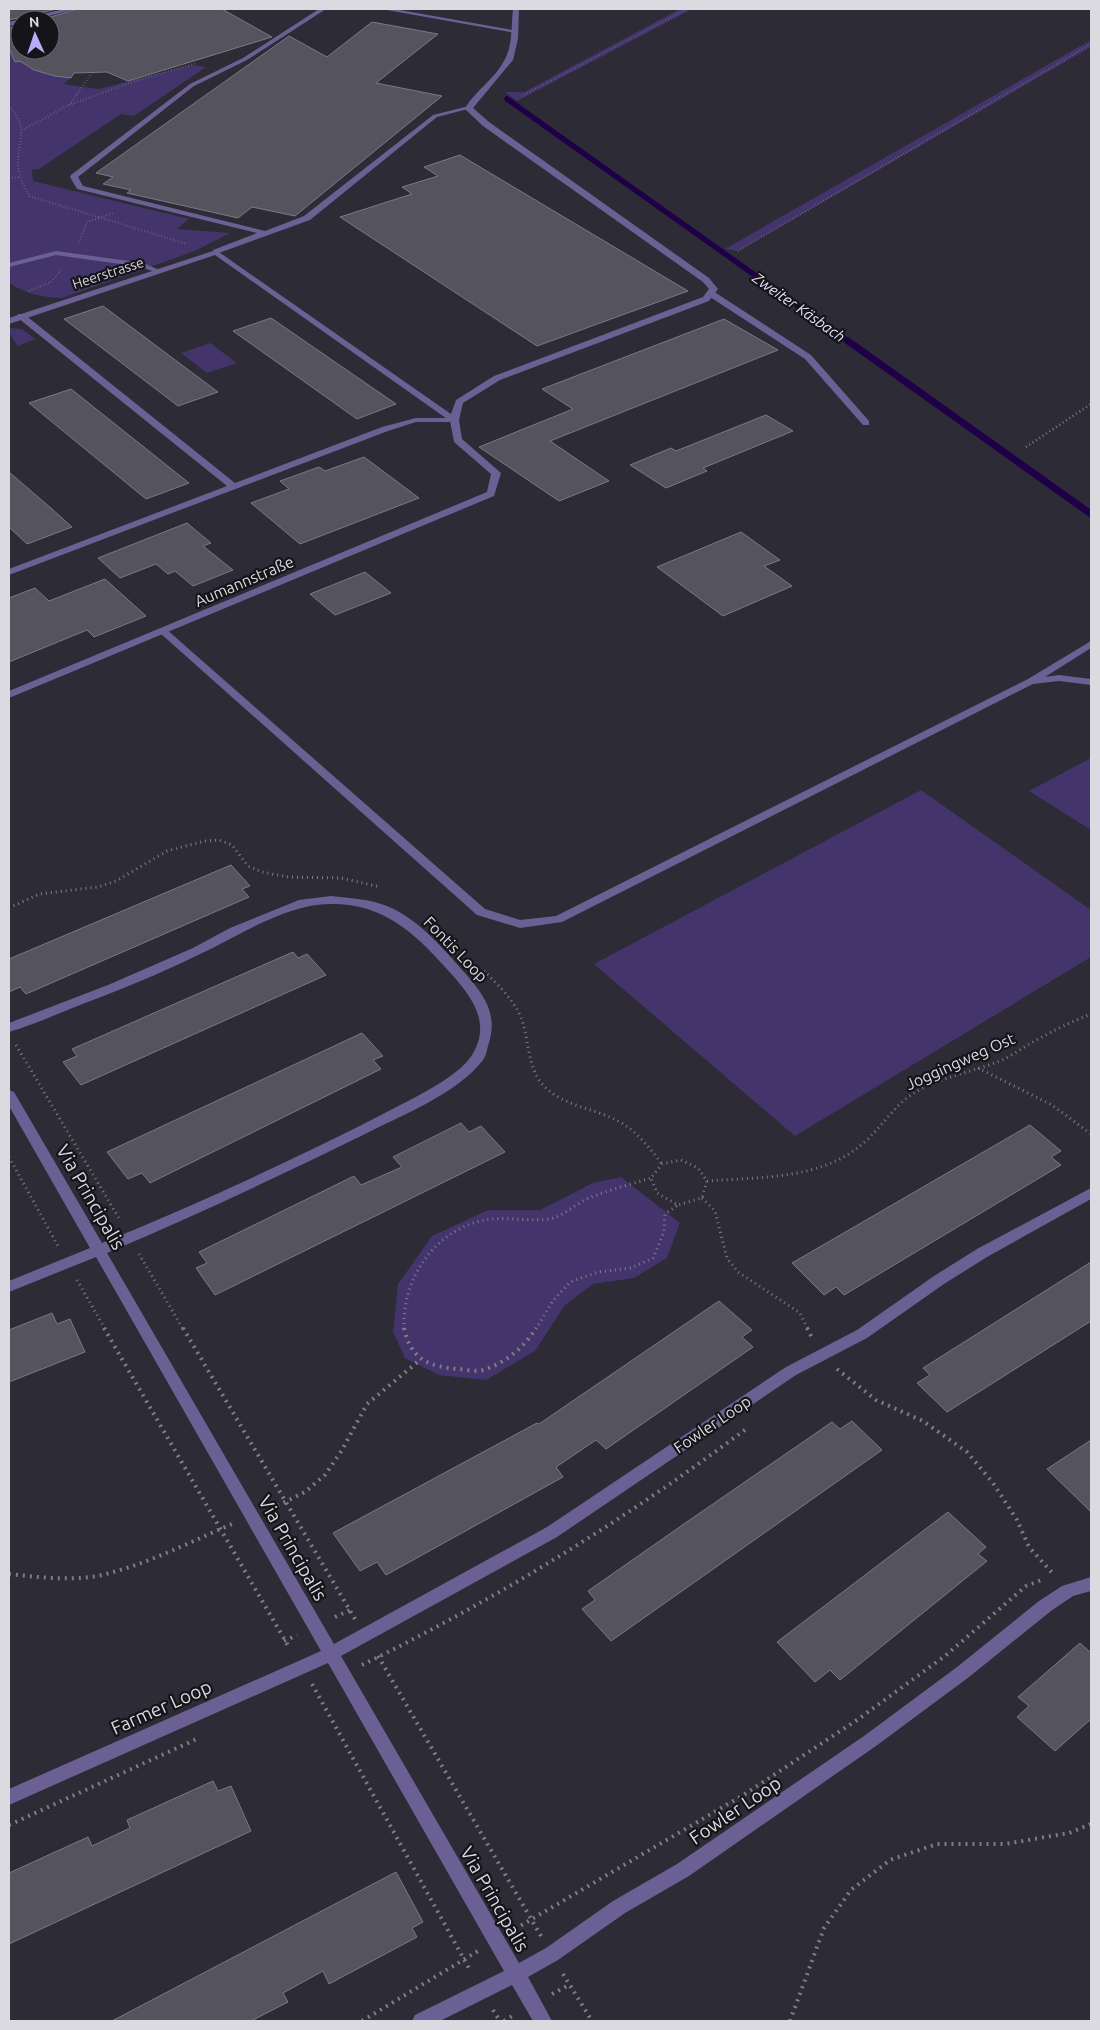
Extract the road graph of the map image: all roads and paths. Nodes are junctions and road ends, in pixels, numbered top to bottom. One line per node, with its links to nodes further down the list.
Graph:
1 (322, 9): 16 (lane)
2 (384, 9): 5 (lane)
3 (516, 9): 5 (street)
4 (687, 9): 9 (path)
5 (514, 31): 12 (street)
6 (1091, 44): 17 (path)
7 (200, 62): 10 (path)
8 (92, 73): 10 (path)
9 (522, 96)
10 (70, 105): 13 (path)
11 (9, 106): 13 (path)
12 (469, 108): 16 (lane); 21 (street)
13 (24, 129): 14 (path)
14 (20, 177): 15 (path); 18 (path)
15 (9, 178)
16 (265, 233): 18 (lane)
17 (738, 251)
18 (216, 252): 20 (street, Heerstrasse); 25 (street)
19 (9, 265): 20 (lane)
20 (158, 271): 22 (street, Heerstrasse)
21 (710, 294): 25 (street); 26 (lane)
22 (21, 316): 23 (street, Heerstrasse); 28 (lane)
23 (9, 320)
24 (1091, 404): 27 (path)
25 (454, 420): 28 (lane); 30 (street, Aumannstraße)
26 (866, 423)
27 (1026, 447)
28 (234, 487): 29 (lane)
29 (9, 572)
30 (163, 631): 32 (lane); 34 (street, Aumannstraße)
31 (1091, 644): 32 (lane)
32 (1031, 680): 33 (lane)
33 (1091, 682)
34 (9, 695)
35 (383, 887): 36 (path)
36 (9, 908)
37 (480, 966): 44 (path)
38 (1091, 1014): 40 (path, Joggingweg Ost)
39 (11, 1035): 50 (path); 50 (street, Fontis Loop)
40 (978, 1068): 42 (path); 46 (path, Joggingweg Ost)
41 (9, 1095): 51 (street, Via Principalis)
42 (1091, 1134)
43 (9, 1157): 52 (path)
44 (662, 1164): 45 (path); 46 (path)
45 (651, 1178): 49 (path); 55 (path)
46 (708, 1181): 48 (path)
47 (1091, 1193): 54 (street, Fowler Loop)
48 (702, 1198): 49 (path); 54 (path)
49 (678, 1205): 55 (path)
50 (130, 1238): 51 (street, Fontis Loop); 56 (path)
51 (98, 1251): 52 (street, Fontis Loop); 64 (street, Via Principalis)
52 (67, 1264): 53 (street, Fontis Loop); 57 (path)
53 (9, 1287)
54 (821, 1356): 60 (path); 63 (street, Fowler Loop)
55 (420, 1360): 56 (path)
56 (288, 1502): 63 (path)
57 (218, 1529): 59 (path); 65 (path)
58 (1061, 1572): 60 (path)
59 (9, 1574)
60 (1054, 1575): 62 (path); 73 (path)
61 (1091, 1584): 62 (street, Fowler Loop)
62 (1068, 1592): 75 (street, Fowler Loop)
63 (364, 1634): 64 (street, Fowler Loop); 73 (path)
64 (331, 1654): 65 (street, Farmer Loop); 66 (street, Via Principalis)
65 (302, 1668): 67 (path); 70 (street, Farmer Loop)
66 (342, 1674): 67 (path); 74 (street, Via Principalis)
67 (314, 1687): 68 (path); 76 (path)
68 (305, 1691)
69 (203, 1736): 72 (path)
70 (9, 1797)
71 (1091, 1824): 84 (path)
72 (9, 1825)
73 (531, 1919): 74 (path); 75 (path)
74 (496, 1940): 76 (path); 77 (street, Via Principalis)
75 (552, 1954): 77 (street, Fowler Loop); 83 (path)
76 (464, 1960): 78 (path); 79 (path)
77 (516, 1974): 78 (street); 82 (street, Via Principalis)
78 (482, 1991): 80 (street); 81 (path)
79 (362, 2021)
80 (421, 2021)
81 (500, 2021)
82 (543, 2021)
83 (592, 2021)
84 (790, 2021)

